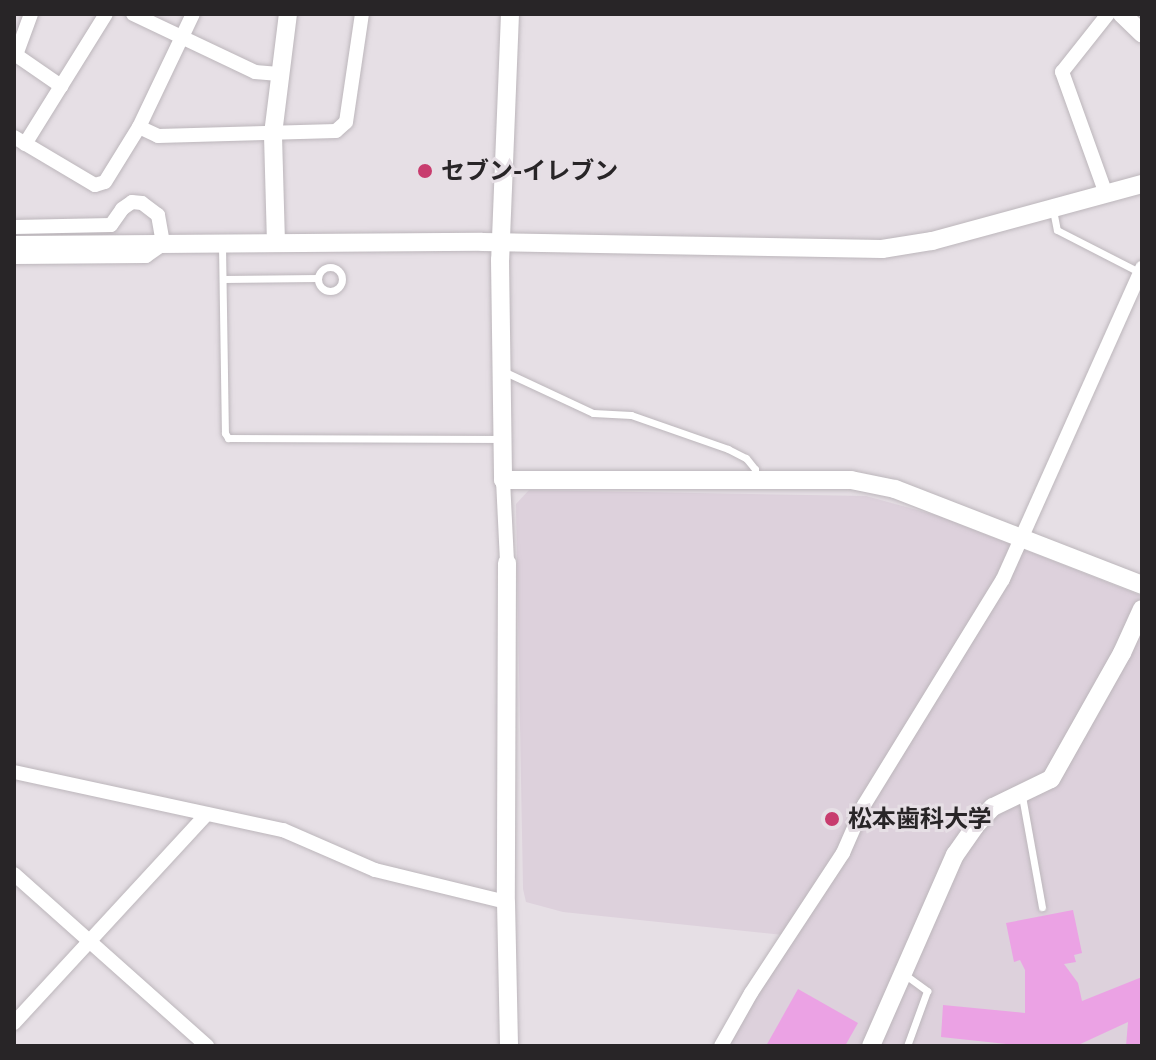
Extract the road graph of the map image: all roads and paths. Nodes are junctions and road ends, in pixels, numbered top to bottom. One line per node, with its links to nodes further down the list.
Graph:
1 (31, 14): 11 (street)
2 (106, 14): 11 (street)
3 (133, 14): 9 (street)
4 (193, 14): 9 (street)
5 (288, 14): 10 (street)
6 (362, 14): 13 (street)
7 (510, 14): 19 (street)
8 (1108, 14): 16 (street)
9 (182, 37): 10 (street); 12 (street)
10 (279, 74): 13 (street)
11 (61, 86): 14 (street)
12 (139, 127): 13 (street); 14 (street)
13 (273, 134): 21 (street)
14 (20, 140)
15 (1142, 184): 16 (street)
16 (1106, 194): 17 (street)
17 (1052, 209): 19 (street); 25 (lane)
18 (14, 227): 22 (street)
19 (502, 242): 21 (street); 28 (street)
20 (222, 243): 21 (street); 22 (street); 27 (lane)
21 (276, 243)
22 (163, 244): 23 (street); 24 (street)
23 (14, 245)
24 (14, 257)
25 (1141, 270): 32 (street)
26 (318, 278): 27 (lane)
27 (223, 279): 29 (lane)
28 (500, 369): 29 (street); 31 (lane)
29 (502, 439): 30 (street)
30 (503, 480): 31 (street); 33 (street)
31 (756, 480): 32 (street)
32 (1023, 537): 34 (street); 47 (street)
33 (507, 563): 40 (street)
34 (1142, 585)
35 (1142, 609): 37 (street)
36 (14, 772): 38 (street)
37 (1022, 796): 41 (lane); 43 (street)
38 (207, 814): 40 (street); 42 (street)
39 (14, 874): 42 (street)
40 (506, 902): 46 (street)
41 (1042, 907)
42 (89, 939): 44 (street); 45 (street)
43 (904, 974): 48 (street); 49 (lane)
44 (14, 1023)
45 (207, 1046)
46 (509, 1046)
47 (721, 1046)
48 (871, 1046)
49 (907, 1046)

